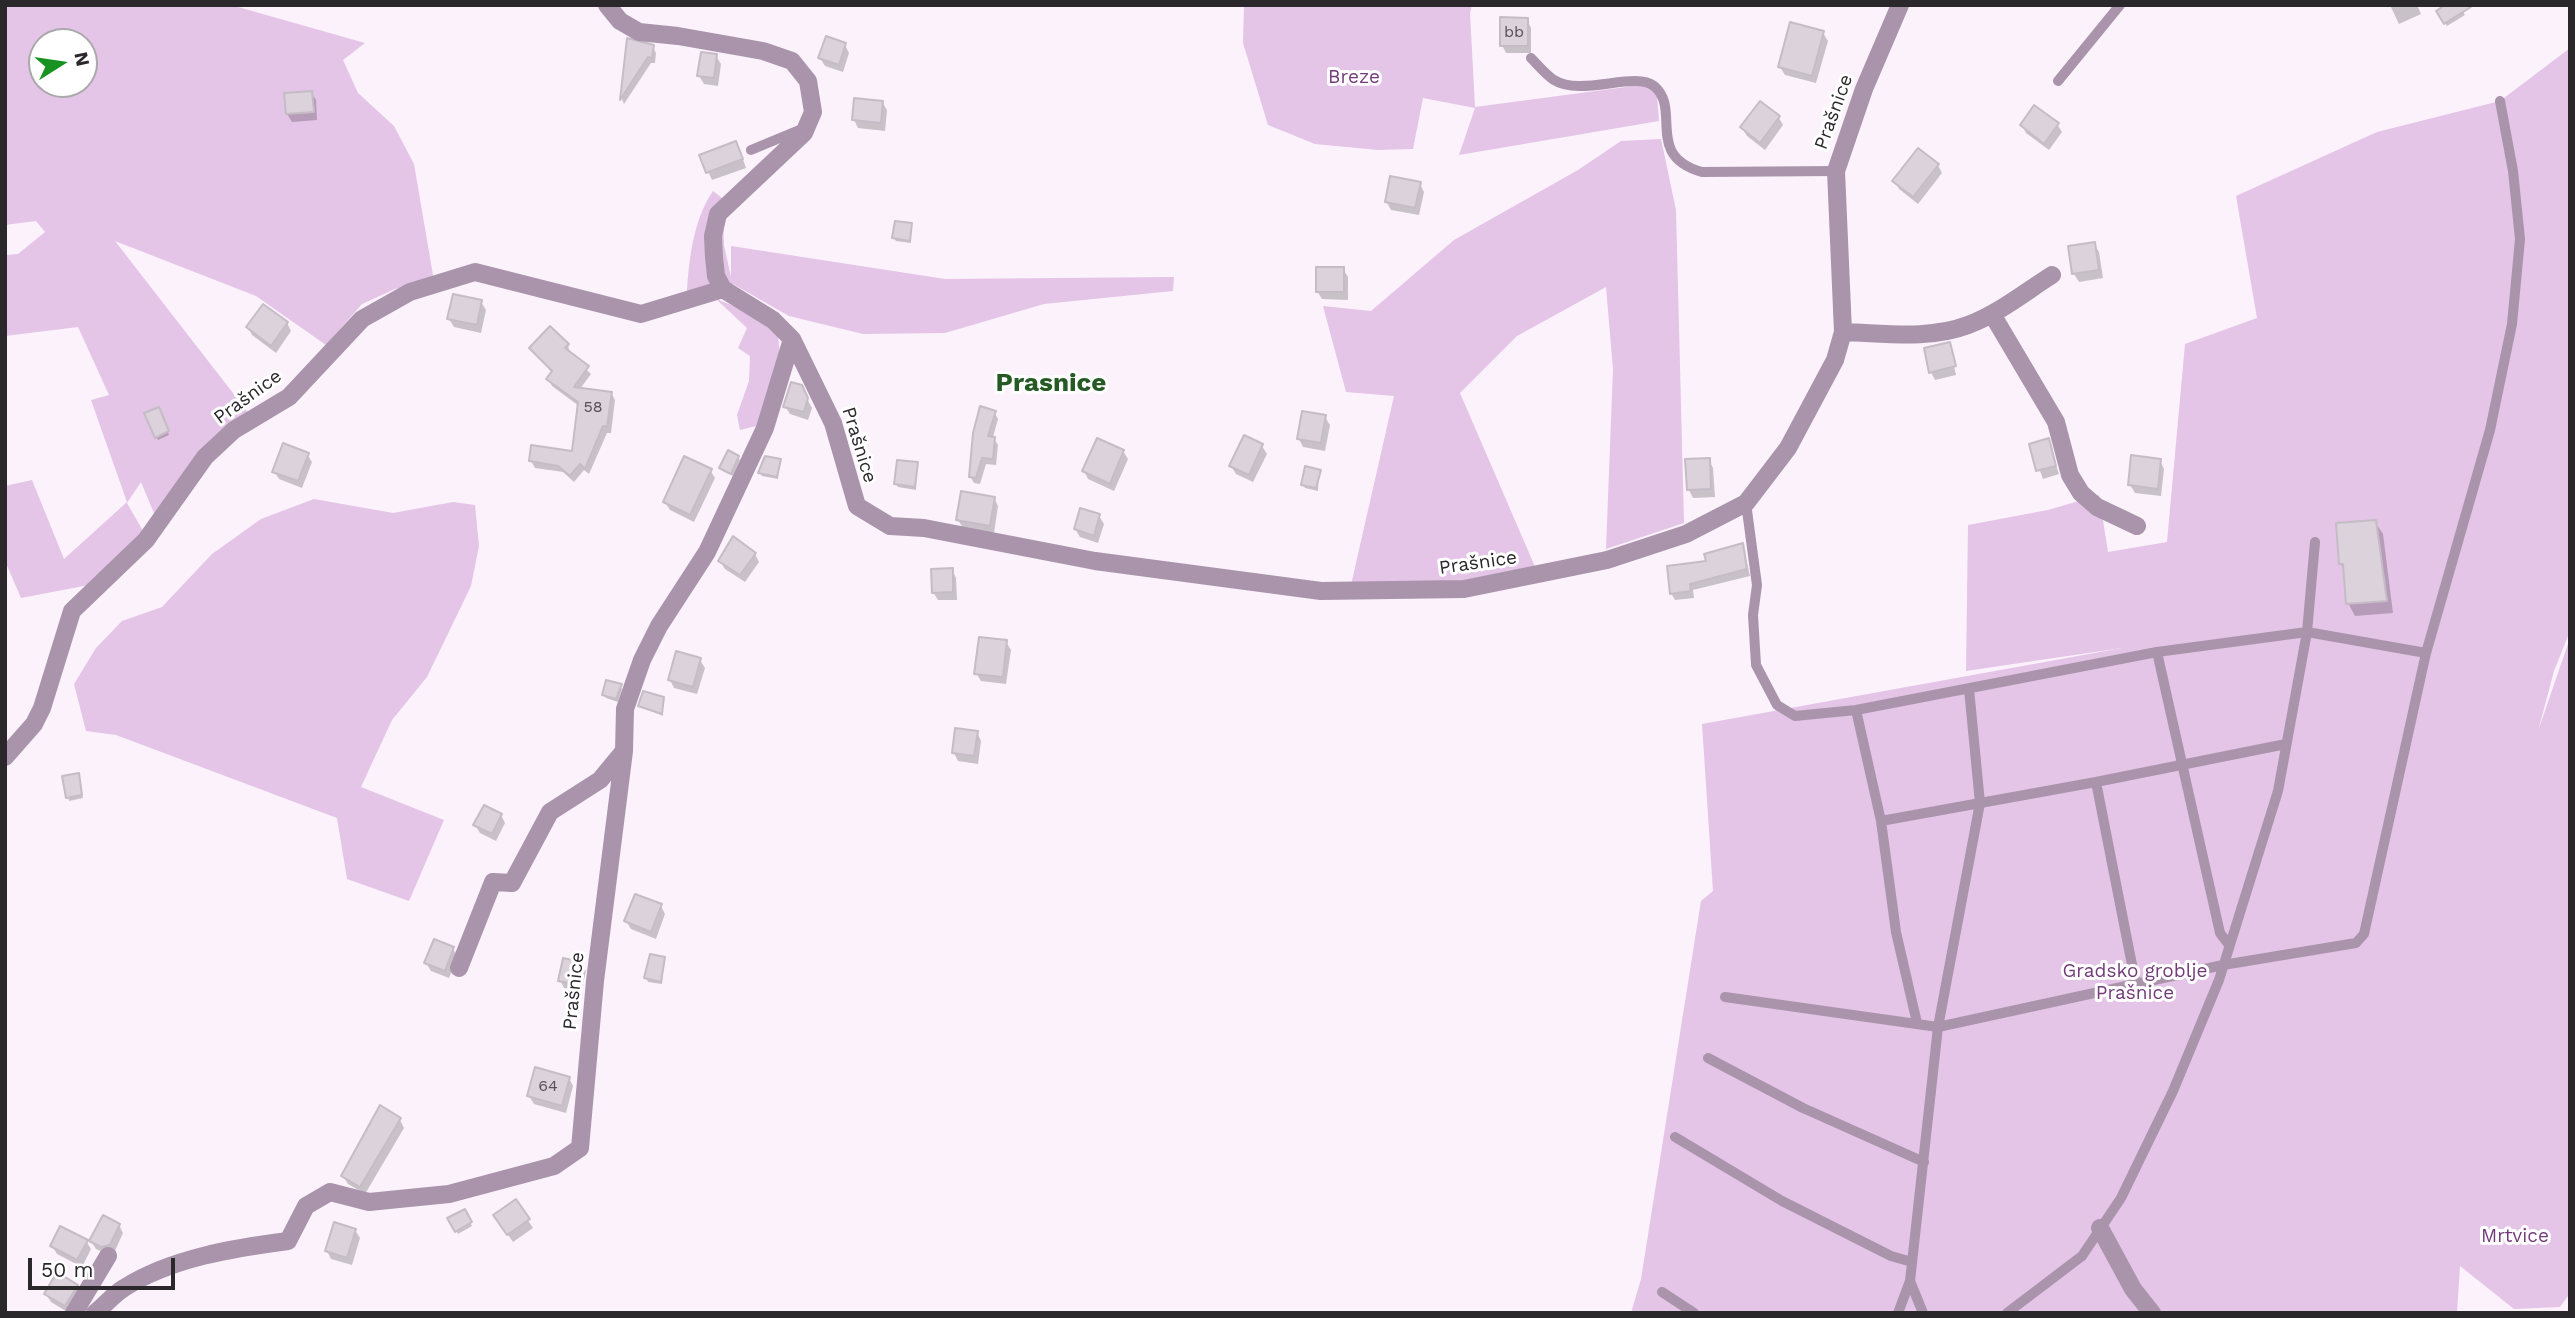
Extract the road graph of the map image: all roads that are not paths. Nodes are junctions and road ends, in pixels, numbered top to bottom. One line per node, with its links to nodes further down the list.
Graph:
1 (607, 5): 7 (street)
2 (1900, 5): 9 (street, Prašnice)
3 (2120, 5): 5 (lane)
4 (1531, 58): 9 (lane)
5 (2058, 81)
6 (2500, 101): 20 (lane)
7 (806, 127): 8 (lane); 11 (street)
8 (751, 150)
9 (1836, 171): 13 (street, Prašnice)
10 (2052, 275): 12 (street)
11 (723, 289): 14 (street, Prašnice); 25 (street, Prašnice)
12 (1992, 314): 13 (street); 16 (street)
13 (1843, 332): 15 (street, Prašnice)
14 (792, 339): 15 (street, Prašnice); 24 (street, Prašnice)
15 (1746, 503): 22 (lane)
16 (2137, 526)
17 (2315, 542): 18 (lane)
18 (2307, 632): 19 (lane); 20 (lane); 23 (lane)
19 (2157, 652): 21 (lane); 26 (lane)
20 (2426, 653): 31 (lane)
21 (1969, 689): 22 (lane); 28 (lane)
22 (1856, 710): 29 (lane)
23 (2287, 744): 26 (lane); 30 (lane)
24 (624, 751): 32 (street); 46 (street, Prašnice)
25 (5, 757)
26 (2181, 766): 27 (lane); 30 (lane)
27 (2096, 782): 28 (lane); 33 (lane)
28 (1980, 803): 29 (lane); 36 (lane)
29 (1881, 821): 35 (lane)
30 (2229, 945): 31 (lane)
31 (2223, 965): 33 (lane); 40 (lane)
32 (459, 968)
33 (2136, 985): 36 (lane)
34 (1725, 997): 35 (lane)
35 (1917, 1023): 36 (lane)
36 (1938, 1027): 39 (lane)
37 (1708, 1058): 39 (lane)
38 (1675, 1137): 42 (lane)
39 (1924, 1162): 42 (lane)
40 (2101, 1228): 50 (lane); 51 (street)
41 (108, 1256): 45 (street)
42 (1912, 1262): 43 (lane)
43 (1910, 1281): 48 (lane); 49 (lane)
44 (1662, 1292): 47 (lane)
45 (74, 1313)
46 (95, 1313)
47 (1694, 1313)
48 (1898, 1313)
49 (1923, 1313)
50 (2007, 1313)
51 (2152, 1313)

